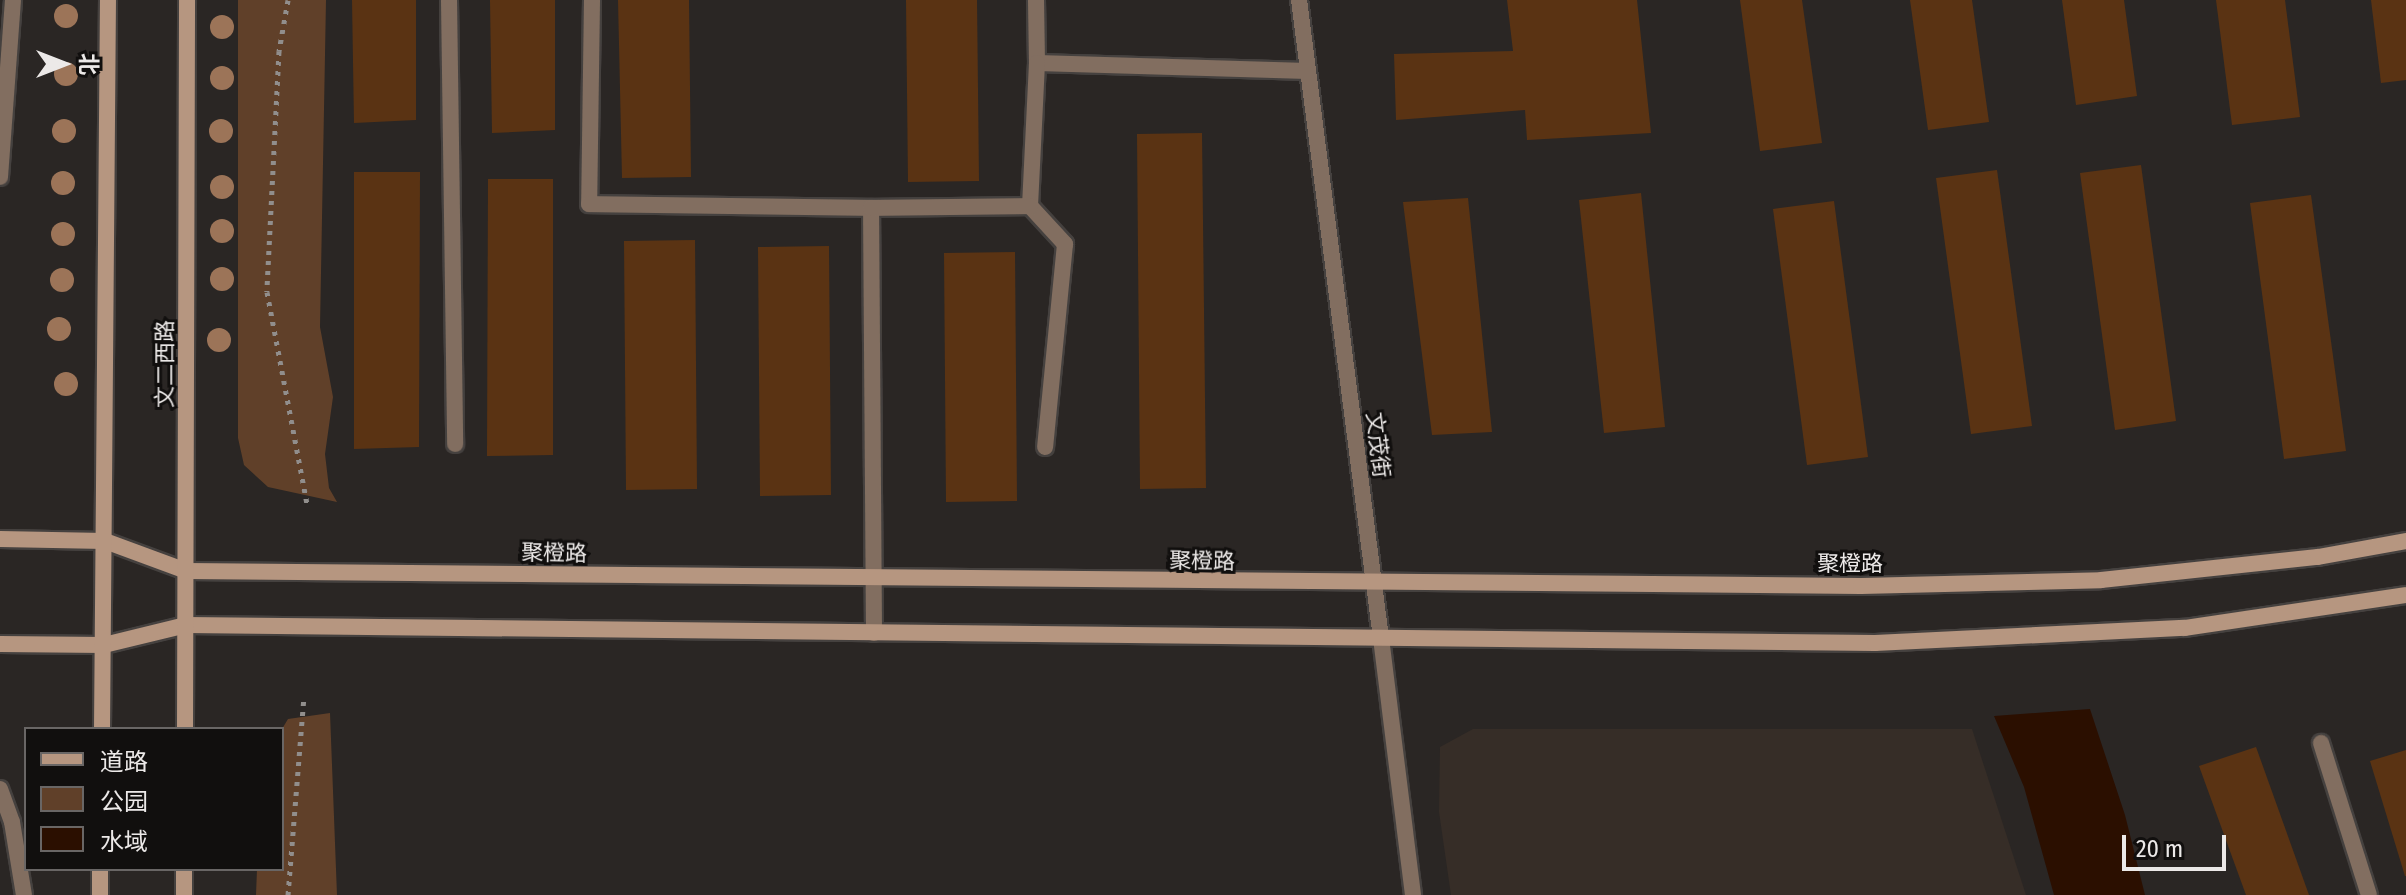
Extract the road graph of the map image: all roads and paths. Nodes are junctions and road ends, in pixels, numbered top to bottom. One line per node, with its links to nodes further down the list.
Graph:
1 (13, 0): 11 (street)
2 (108, 0): 18 (street)
3 (187, 0): 20 (street, 文二西路)
4 (288, 0): 16 (path)
5 (449, 0): 14 (street)
6 (592, 0): 13 (street)
7 (1036, 0): 9 (street)
8 (1299, 0): 10 (street, 文茂街)
9 (1037, 63): 10 (street); 12 (street)
10 (1308, 71): 22 (street, 文茂街)
11 (0, 177)
12 (1030, 206): 13 (street); 15 (street)
13 (871, 208): 21 (street)
14 (455, 444)
15 (1045, 447)
16 (307, 503)
17 (0, 539): 18 (street, 聚橙路)
18 (105, 541): 20 (street, 聚橙路); 28 (street)
19 (2406, 541): 22 (street, 聚橙路)
20 (186, 571): 21 (street, 聚橙路); 24 (street, 文二西路)
21 (874, 579): 22 (street, 聚橙路); 25 (street)
22 (1374, 585): 26 (street, 文茂街)
23 (2406, 595): 26 (street)
24 (186, 625): 25 (street); 28 (street); 31 (street, 文二西路)
25 (874, 633): 26 (street)
26 (1381, 638): 40 (street, 文茂街)
27 (0, 644): 28 (street)
28 (104, 645): 30 (street)
29 (304, 697): 39 (path)
30 (102, 727)
31 (185, 727)
32 (2321, 743): 41 (street)
33 (0, 789): 36 (street)
34 (100, 871): 37 (street)
35 (184, 871): 38 (street)
36 (24, 895)
37 (100, 895)
38 (184, 895)
39 (288, 895)
40 (1413, 895)
41 (2369, 895)

